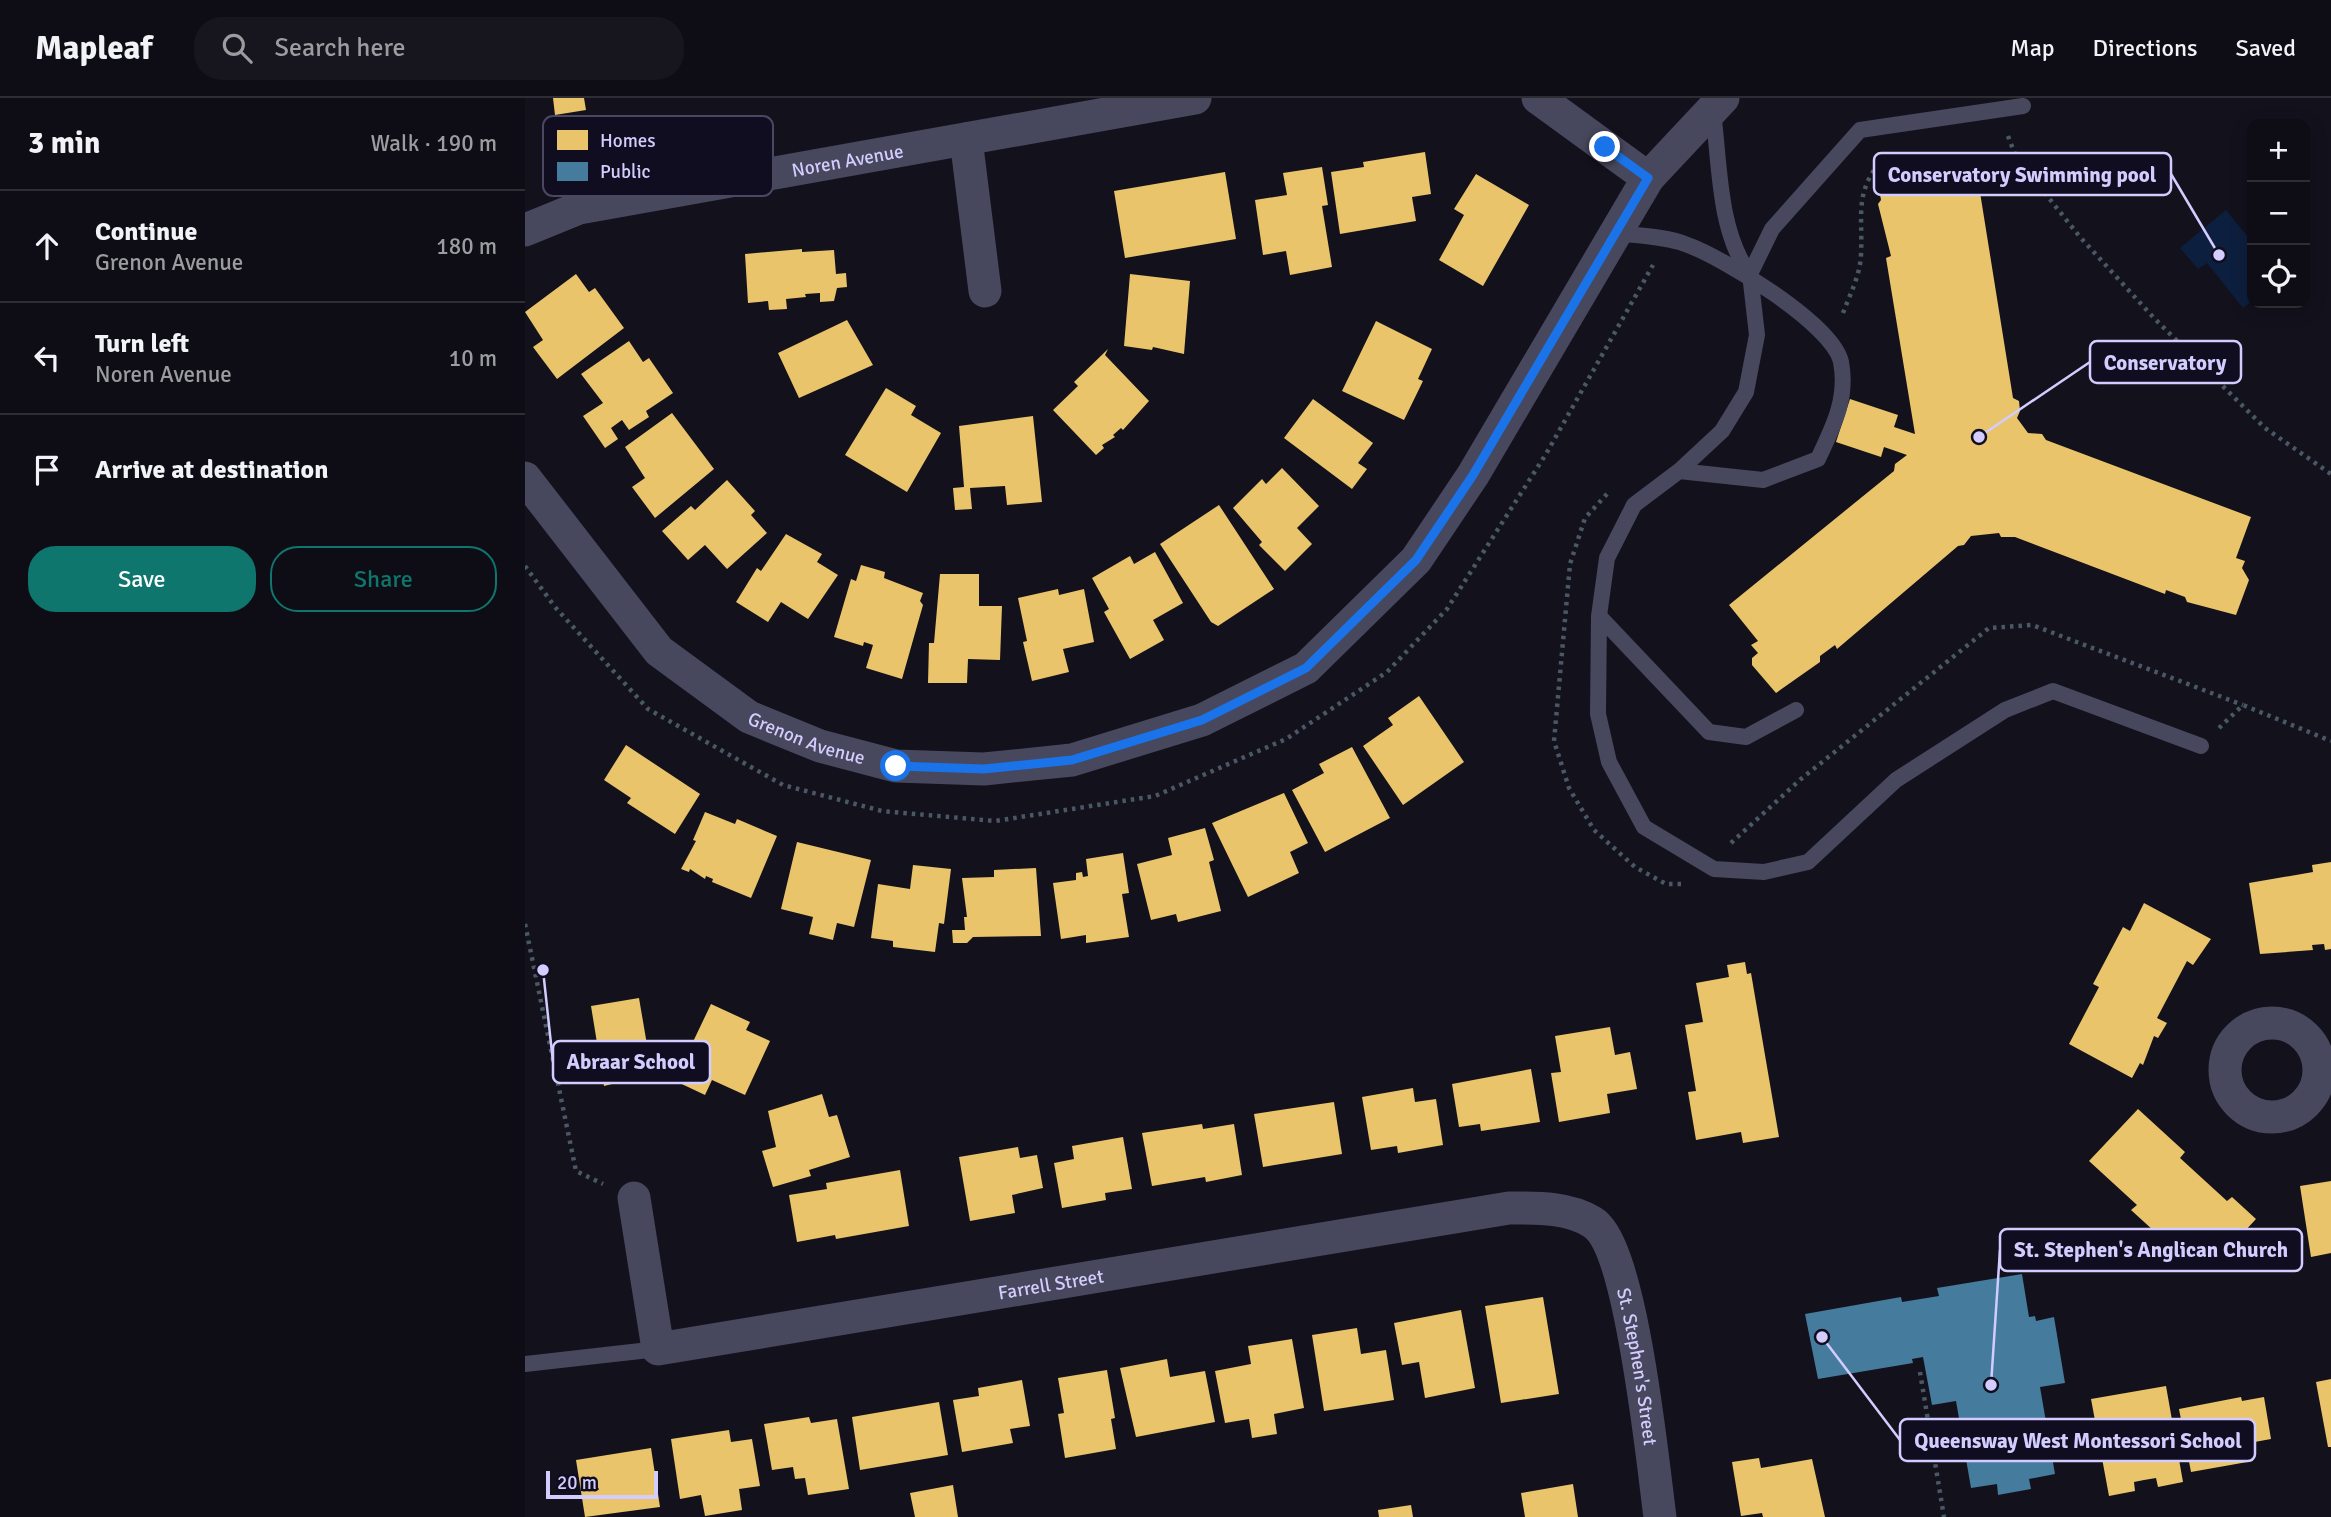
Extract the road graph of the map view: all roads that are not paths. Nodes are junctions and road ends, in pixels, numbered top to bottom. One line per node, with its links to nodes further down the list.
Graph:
1 (1195, 98): 5 (street, Noren Avenue)
2 (1538, 98): 7 (street)
3 (1718, 104): 7 (street, Grenon Avenue); 11 (lane)
4 (2023, 106): 11 (lane)
5 (966, 138): 6 (street, Noren Avenue); 12 (street)
6 (773, 173)
7 (1648, 178): 10 (street, Grenon Avenue)
8 (645, 196): 9 (street, Noren Avenue)
9 (525, 230)
10 (1616, 233): 11 (lane); 14 (street, Grenon Avenue)
11 (1750, 274): 13 (lane); 13 (lane)
12 (985, 291)
13 (1679, 471): 15 (lane)
14 (525, 478)
15 (1599, 616): 16 (lane); 17 (lane)
16 (1796, 710)
17 (2201, 746)
18 (633, 1198): 20 (street)
19 (1594, 1223): 20 (street, Farrell Street); 22 (street, St. Stephen's Street)
20 (658, 1349): 21 (lane)
21 (525, 1364)
22 (1660, 1517)

